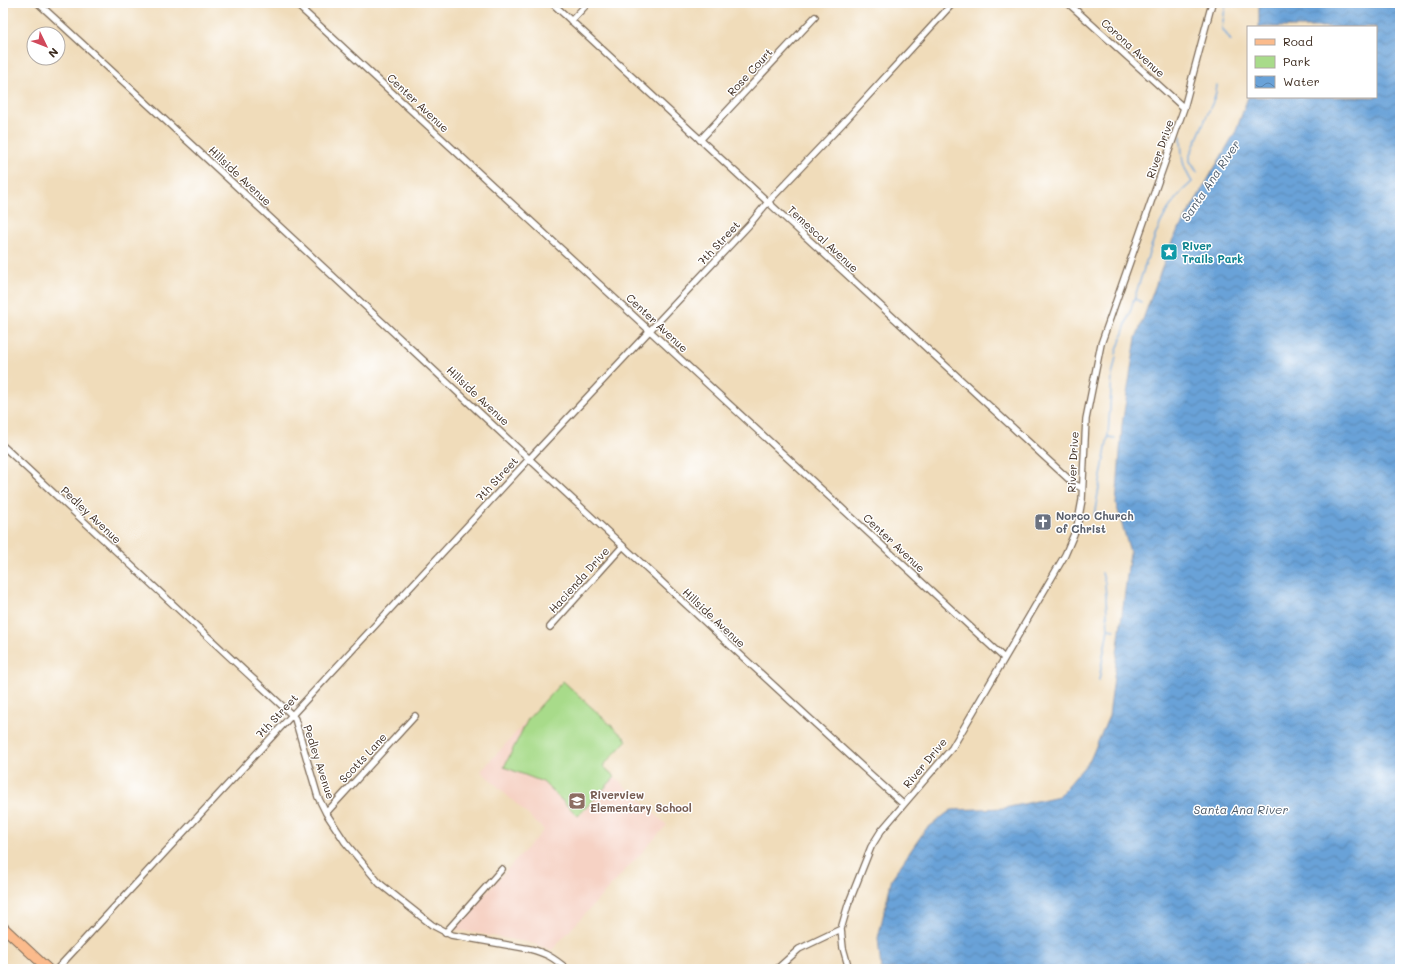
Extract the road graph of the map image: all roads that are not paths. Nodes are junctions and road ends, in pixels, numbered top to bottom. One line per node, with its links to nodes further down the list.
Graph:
1 (38, 3): 15 (street, Hillside Avenue)
2 (295, 3): 13 (street, Center Avenue)
3 (552, 3): 9 (street, Temescal Avenue)
4 (588, 3): 9 (street)
5 (953, 3): 12 (street, 7th Street)
6 (1212, 3): 10 (street, River Drive)
7 (1071, 4): 10 (street, Corona Avenue)
8 (815, 17): 11 (street, Rose Court)
9 (571, 21): 11 (street, Temescal Avenue)
10 (1184, 108): 16 (street, River Drive)
11 (700, 140): 12 (street, Temescal Avenue)
12 (768, 202): 13 (street, 7th Street); 16 (street, Temescal Avenue)
13 (650, 330): 15 (street, 7th Street); 19 (street, Center Avenue)
14 (3, 446): 20 (street, Pedley Avenue)
15 (530, 458): 17 (street, Hillside Avenue); 20 (street, 7th Street)
16 (1082, 488): 19 (street, River Drive)
17 (623, 546): 18 (street, Hacienda Drive); 22 (street, Hillside Avenue)
18 (550, 627)
19 (1004, 658): 22 (street, River Drive)
20 (292, 715): 23 (street, Pedley Avenue); 29 (street, 7th Street)
21 (415, 716): 23 (street, Scotts Lane)
22 (903, 804): 26 (street, River Drive)
23 (326, 813): 27 (street, Pedley Avenue)
24 (502, 868): 27 (street)
25 (3, 927): 28 (main road)
26 (841, 929): 31 (street); 32 (street, River Drive)
27 (445, 933): 30 (street, Pedley Avenue)
28 (48, 969)
29 (57, 969)
30 (567, 969)
31 (777, 969)
32 (849, 969)

